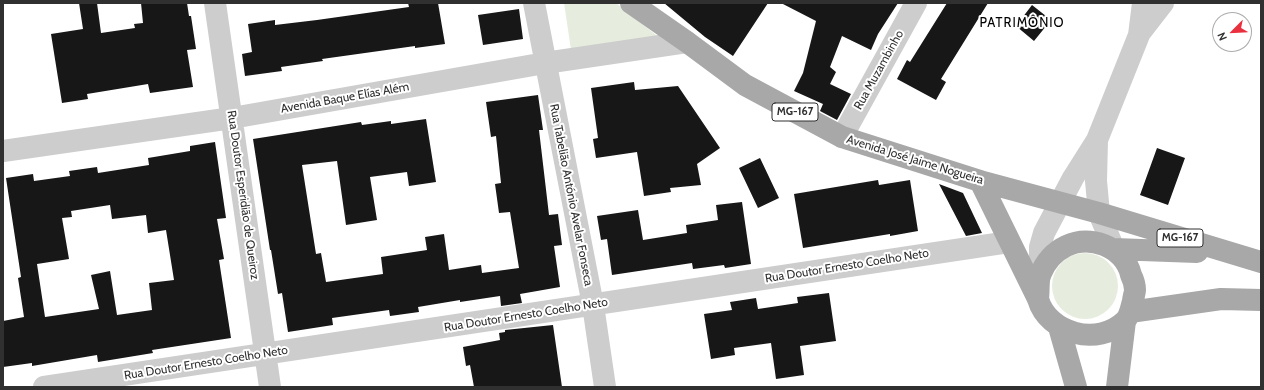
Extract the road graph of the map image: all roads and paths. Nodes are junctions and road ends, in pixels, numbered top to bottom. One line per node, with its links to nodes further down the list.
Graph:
1 (215, 3): 10 (street, Rua Doutor Esperidião de Queiroz)
2 (534, 3): 9 (street, Rua Tabelião António Avelar Fonseca)
3 (631, 3): 8 (main road, Avenida José Jaime Nogueira / MG-167)
4 (916, 3): 11 (street, Rua Muzambinho)
5 (1143, 3): 7 (street)
6 (1163, 3): 7 (street)
7 (1139, 35): 12 (street)
8 (687, 42): 9 (street, Avenida Baque Elías Além); 11 (main road, Avenida José Jaime Nogueira / MG-167)
9 (545, 62): 10 (street, Avenida Baque Elías Além); 24 (street, Rua Tabelião António Avelar Fonseca)
10 (232, 118): 13 (street, Avenida Baque Elías Além); 27 (street, Rua Doutor Esperidião de Queiroz)
11 (842, 138): 14 (main road, Avenida José Jaime Nogueira / MG-167)
12 (1097, 140): 15 (street); 16 (street)
13 (3, 151)
14 (980, 181): 15 (main road, Avenida José Jaime Nogueira / MG-167); 17 (main road)
15 (1059, 203): 16 (main road, Avenida José Jaime Nogueira / MG-167); 21 (street)
16 (1099, 213): 18 (street); 19 (main road, Avenida José Jaime Nogueira / MG-167)
17 (1009, 242): 22 (main road); 24 (street, Rua Doutor Ernesto Coelho Neto)
18 (1114, 249): 19 (main road, Avenida José Jaime Nogueira / MG-167); 21 (main road, MG-167); 25 (main road, MG-167)
19 (1230, 253): 20 (main road, Avenida José Jaime Nogueira / MG-167)
20 (1261, 262)
21 (1040, 276): 22 (main road, MG-167)
22 (1038, 299): 26 (main road)
23 (1261, 300): 25 (main road)
24 (593, 304): 27 (street, Rua Doutor Ernesto Coelho Neto); 30 (street, Rua Tabelião António Avelar Fonseca)
25 (1127, 316): 26 (main road); 32 (main road)
26 (1059, 326): 31 (main road)
27 (265, 354): 28 (street, Rua Doutor Ernesto Coelho Neto); 29 (street, Rua Doutor Esperidião de Queiroz)
28 (44, 387)
29 (270, 387)
30 (605, 387)
31 (1076, 387)
32 (1117, 387)

